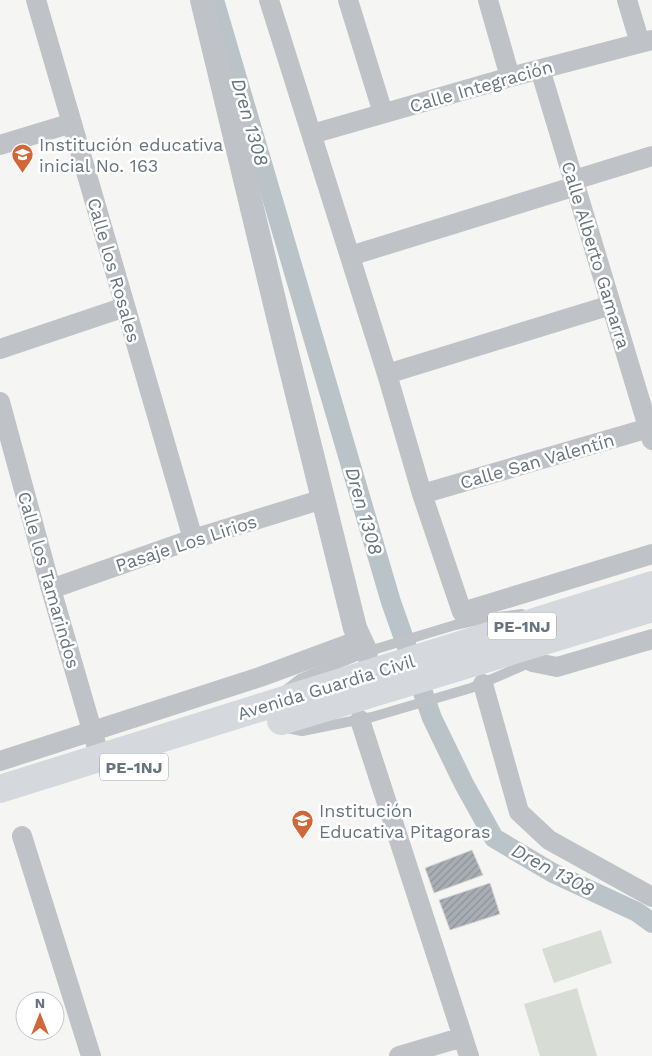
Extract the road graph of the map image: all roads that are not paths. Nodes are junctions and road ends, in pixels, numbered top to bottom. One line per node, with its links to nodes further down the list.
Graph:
1 (36, 0): 11 (street, Calle los Rosales)
2 (202, 0): 24 (street)
3 (269, 0): 12 (street)
4 (348, 0): 10 (street)
5 (488, 0): 9 (street)
6 (627, 0): 7 (street)
7 (646, 42): 8 (street, Calle Integración)
8 (540, 69): 9 (street, Calle Integración); 15 (street, Calle Alberto Gamarra)
9 (510, 77): 10 (street, Calle Integración)
10 (383, 113): 12 (street, Calle Integración)
11 (72, 123): 13 (street); 18 (street, Calle los Rosales)
12 (312, 134): 16 (street)
13 (0, 145)
14 (652, 156): 15 (street)
15 (575, 183): 16 (street); 17 (street, Calle Alberto Gamarra)
16 (350, 256): 20 (street)
17 (611, 305): 20 (street); 22 (street, Calle Alberto Gamarra)
18 (125, 307): 19 (street); 25 (street, Calle los Rosales)
19 (0, 349)
20 (387, 374): 23 (street)
21 (0, 402): 28 (street, Calle los Tamarindos)
22 (651, 432): 23 (street, Calle San Valentín)
23 (422, 494): 26 (street)
24 (323, 499): 25 (street, Pasaje Los Lirios); 34 (street)
25 (193, 539): 28 (street, Pasaje Los Lirios)
26 (652, 554)
27 (652, 585): 30 (highway, Avenida Guardia Civil / PE-1NJ)
28 (51, 589): 37 (street, Calle los Tamarindos)
29 (652, 608): 30 (highway, Avenida Guardia Civil / PE-1NJ)
30 (590, 616): 32 (highway, Avenida Guardia Civil / PE-1NJ); 32 (lane); 33 (lane)
31 (652, 639): 33 (street)
32 (464, 662): 33 (lane); 34 (highway, Avenida Guardia Civil / PE-1NJ); 34 (lane); 43 (street)
33 (532, 662)
34 (376, 669): 35 (highway, Avenida Guardia Civil / PE-1NJ); 35 (lane); 36 (lane); 37 (street)
35 (267, 716): 36 (lane); 38 (highway, Avenida Guardia Civil / PE-1NJ); 41 (highway, Avenida Guardia Civil / PE-1NJ)
36 (360, 720): 44 (street)
37 (92, 732): 38 (street, Calle los Tamarindos); 39 (street)
38 (100, 758): 40 (highway, Avenida Guardia Civil / PE-1NJ)
39 (0, 761)
40 (0, 789)
41 (0, 809)
42 (22, 836): 45 (street)
43 (652, 896)
44 (462, 1037): 46 (street); 47 (street)
45 (91, 1056)
46 (399, 1056)
47 (469, 1056)

